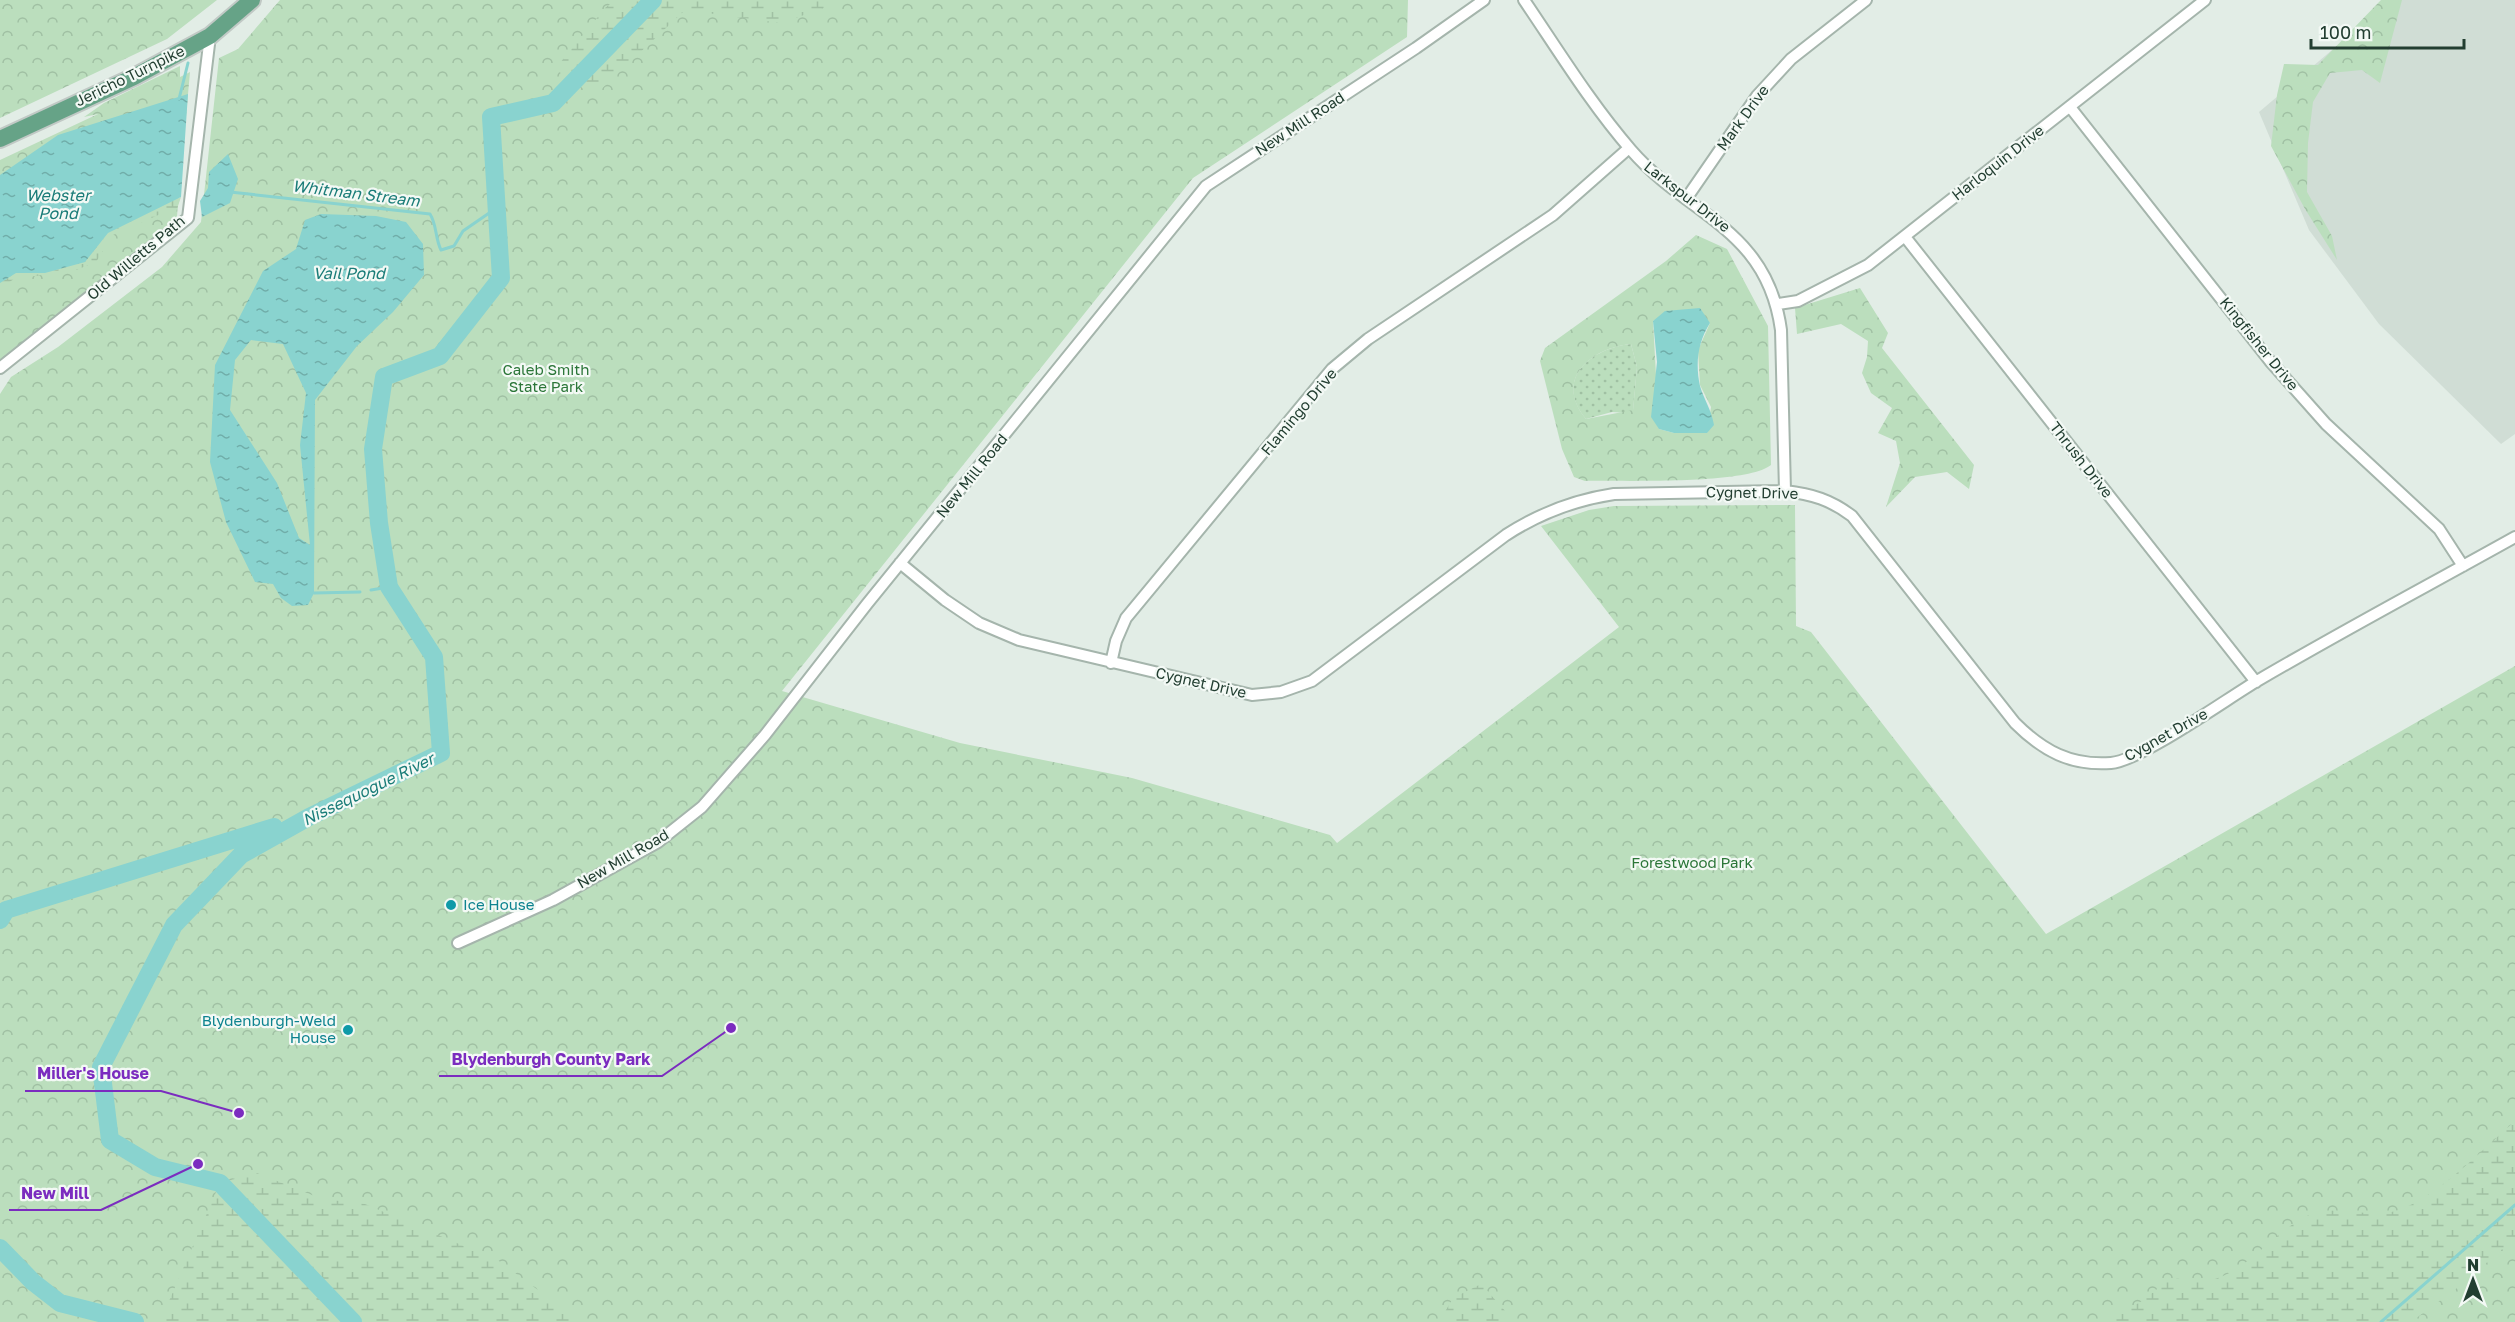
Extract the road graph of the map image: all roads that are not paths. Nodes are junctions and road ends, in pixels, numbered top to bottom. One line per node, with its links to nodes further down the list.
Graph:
1 (252, 0): 6 (main road, Jericho Turnpike)
2 (1484, 0): 16 (street, New Mill Road)
3 (1524, 0): 9 (street, Larkspur Drive)
4 (1866, 0): 10 (street, Mark Drive)
5 (2205, 0): 7 (street, Harloquin Drive)
6 (210, 36): 8 (main road, Jericho Turnpike); 13 (street, Old Willetts Path)
7 (2070, 107): 11 (street, Harloquin Drive); 17 (street, Kingfisher Drive)
8 (0, 138)
9 (1629, 148): 10 (street, Larkspur Drive); 18 (street, Flamingo Drive)
10 (1686, 199): 12 (street, Larkspur Drive)
11 (1906, 238): 12 (street, Harloquin Drive); 19 (street, Thrush Drive)
12 (1778, 304): 14 (street, Larkspur Drive)
13 (0, 368)
14 (1785, 491): 18 (street, Cygnet Drive); 19 (street, Cygnet Drive)
15 (2515, 537): 17 (street, Cygnet Drive)
16 (900, 563): 18 (street, Cygnet Drive); 20 (street, New Mill Road)
17 (2463, 566): 19 (street, Cygnet Drive)
18 (1111, 663)
19 (2256, 682)
20 (458, 943)

